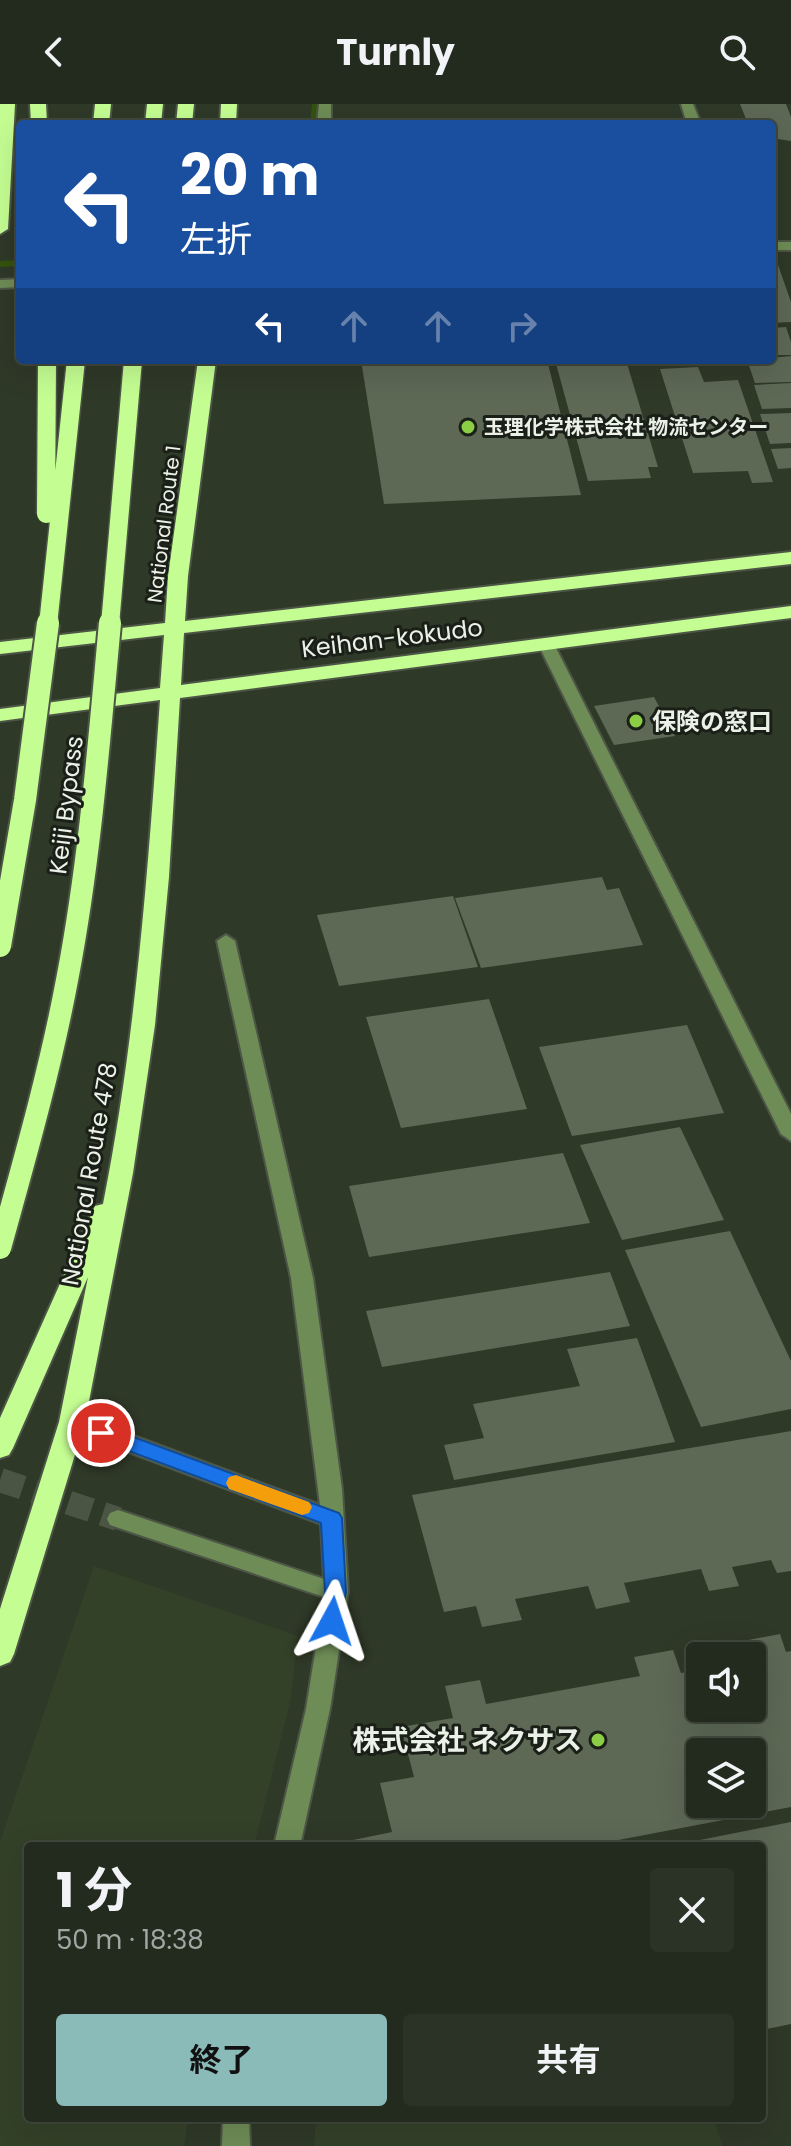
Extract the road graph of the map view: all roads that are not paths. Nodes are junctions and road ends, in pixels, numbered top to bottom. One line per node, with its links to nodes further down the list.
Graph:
1 (7, 104): 2 (highway)
2 (0, 229)
3 (47, 364): 12 (highway, bridge)
4 (76, 364): 12 (highway, Keiji Bypass, bridge)
5 (133, 364): 19 (highway, Keiji Bypass, bridge)
6 (207, 364): 9 (highway, National Route 1)
7 (791, 558): 9 (highway, Keihan-kokudo)
8 (791, 612): 10 (highway, Keihan-kokudo)
9 (174, 627): 11 (highway, Keihan-kokudo); 13 (highway, National Route 1)
10 (546, 644): 13 (highway, Keihan-kokudo); 17 (street)
11 (0, 648)
12 (45, 656): 16 (highway, Keiji Bypass, bridge)
13 (171, 693): 14 (highway, Keihan-kokudo); 18 (highway, National Route 478)
14 (0, 715)
15 (226, 941): 22 (street)
16 (0, 946)
17 (791, 1134)
18 (121, 1173): 20 (highway, National Route 478); 21 (highway)
19 (0, 1248)
20 (72, 1422): 22 (street); 25 (highway, National Route 478)
21 (4, 1439)
22 (331, 1518): 24 (street)
23 (118, 1519): 24 (street)
24 (336, 1592): 26 (street)
25 (0, 1654)
26 (288, 1842)
27 (236, 2122): 28 (street)
28 (236, 2146)

